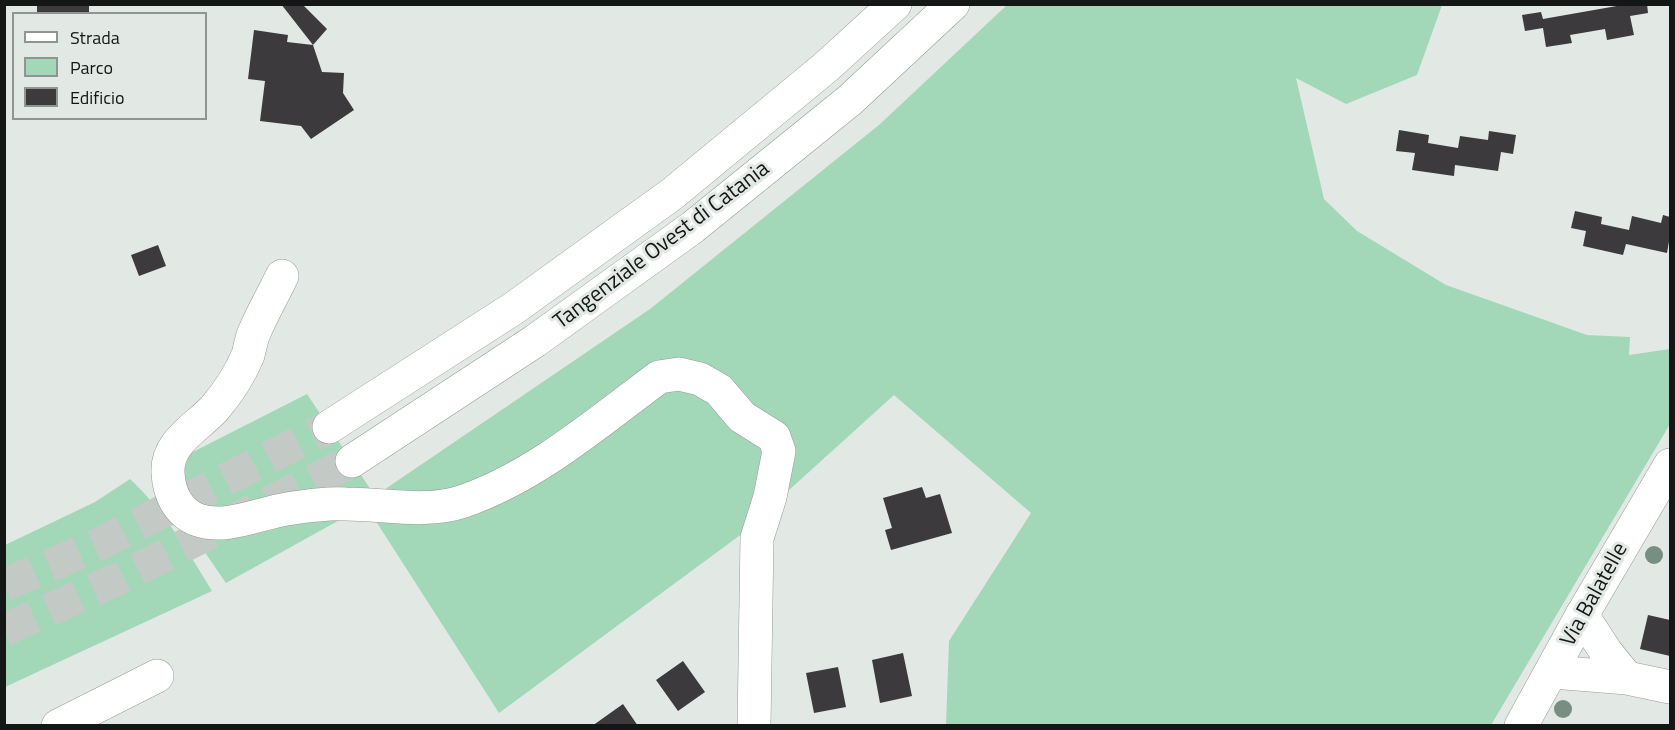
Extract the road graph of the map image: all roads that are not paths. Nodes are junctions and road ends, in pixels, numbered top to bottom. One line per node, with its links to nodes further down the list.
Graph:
1 (894, 4): 4 (main road, Tangenziale Ovest di Catania)
2 (953, 4): 5 (main road, Tangenziale Ovest di Catania)
3 (282, 276): 13 (main road)
4 (329, 427)
5 (352, 461)
6 (1671, 465): 7 (main road, Via Balatelle)
7 (1582, 615): 8 (main road, Via Balatelle); 10 (main road)
8 (1553, 672): 10 (main road); 14 (main road, Via Balatelle)
9 (158, 676): 12 (main road)
10 (1627, 678): 11 (main road)
11 (1671, 687)
12 (58, 726)
13 (754, 726)
14 (1521, 726)

